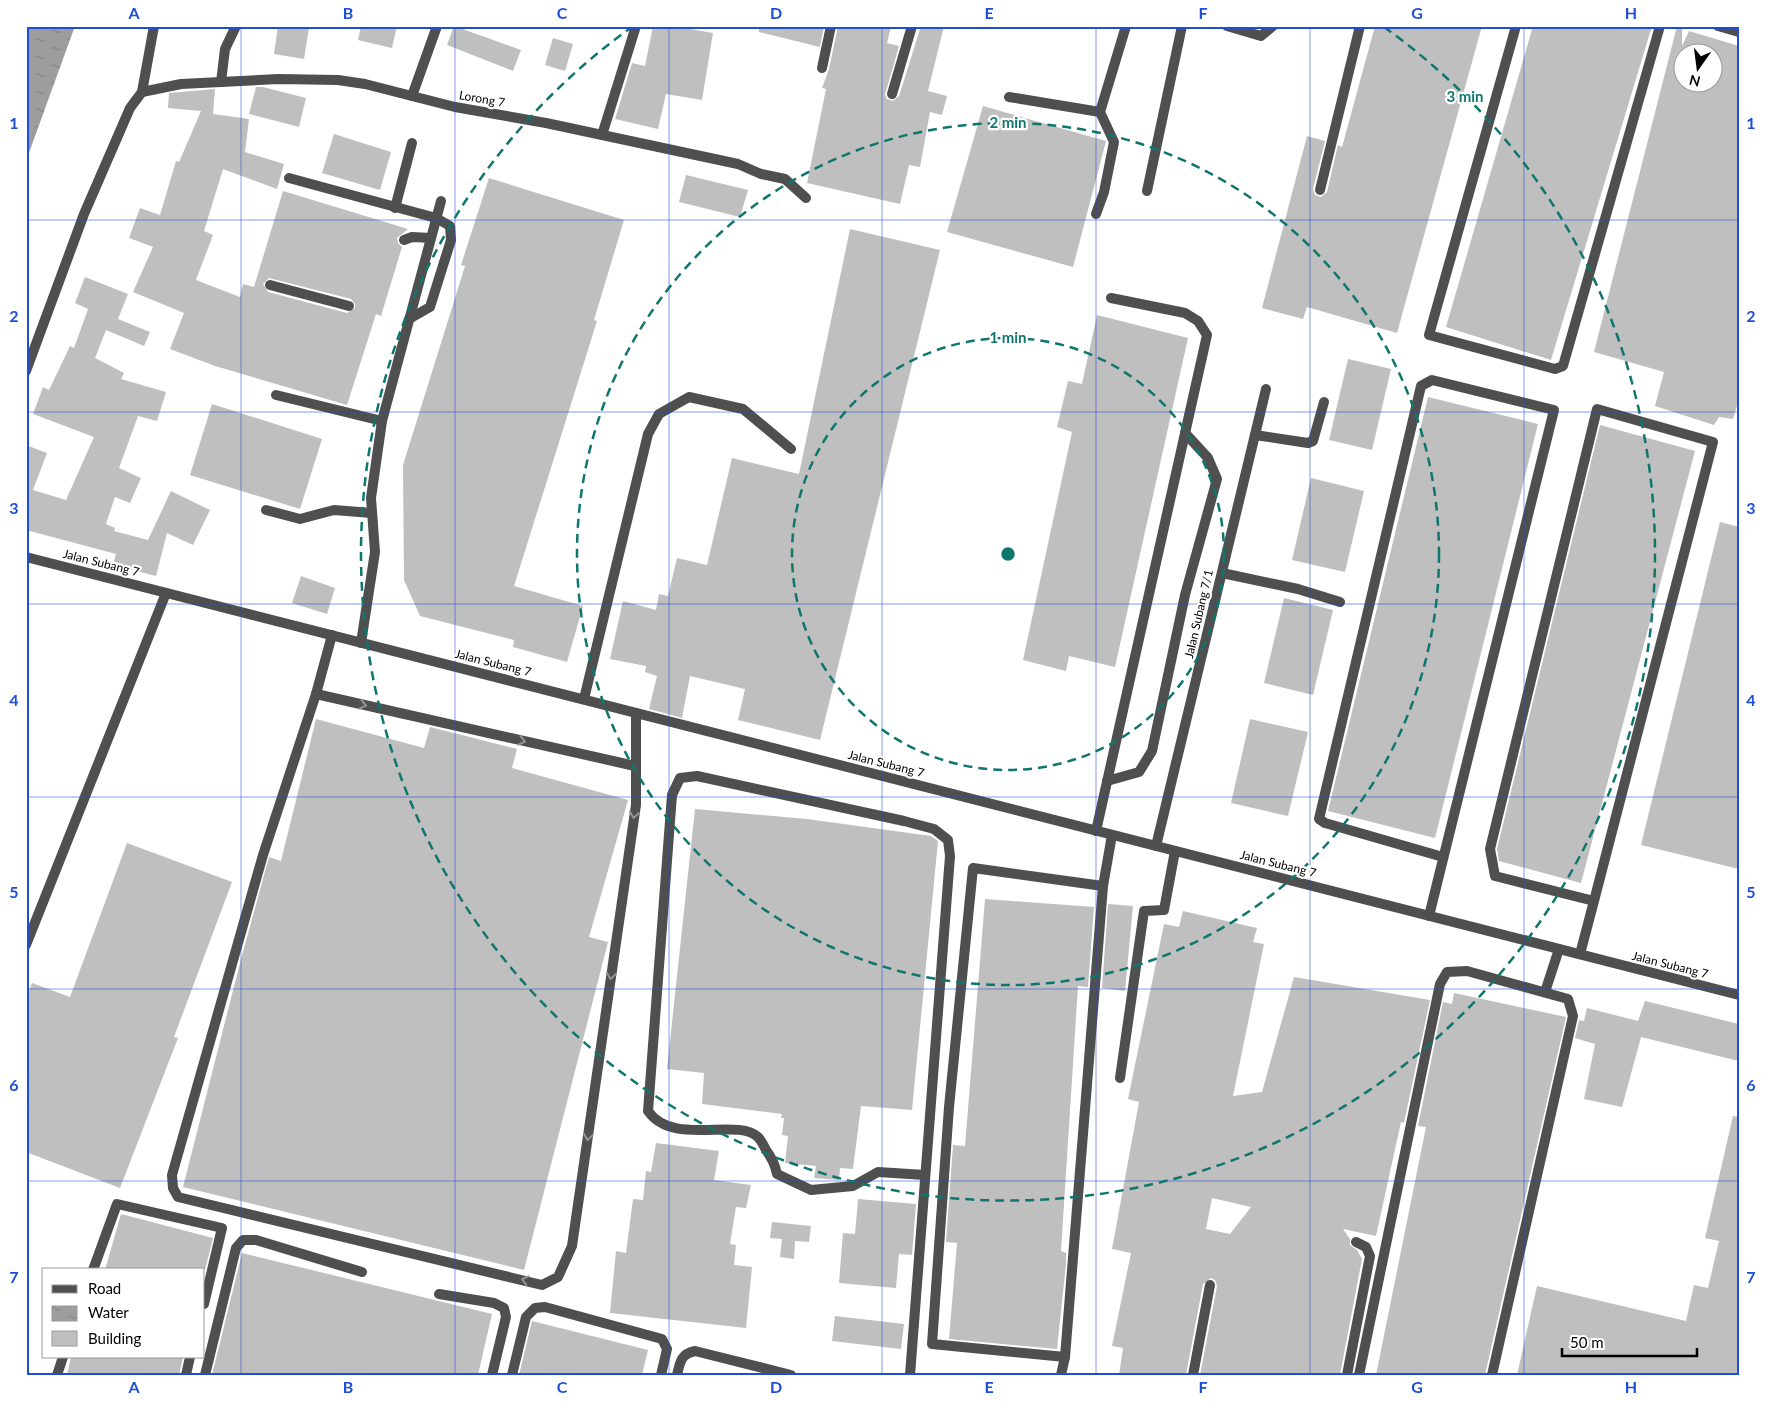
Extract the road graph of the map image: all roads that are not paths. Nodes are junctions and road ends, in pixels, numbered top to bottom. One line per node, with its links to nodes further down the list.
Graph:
1 (154, 26): 18 (street)
2 (236, 26): 17 (street)
3 (437, 26): 20 (street)
4 (636, 26): 23 (street)
5 (831, 26): 16 (street)
6 (912, 26): 19 (street)
7 (1126, 26): 22 (street)
8 (1182, 26): 26 (street)
9 (1227, 26): 10 (street)
10 (1273, 26)
11 (1360, 26): 27 (street)
12 (1516, 26): 13 (street)
13 (1660, 26)
14 (1718, 26): 15 (street)
15 (1739, 32)
16 (822, 68)
17 (221, 82): 18 (street, Lorong 7); 20 (street, Lorong 7)
18 (142, 92): 39 (street)
19 (892, 94)
20 (412, 96): 23 (street, Lorong 7)
21 (1009, 97): 22 (street)
22 (1100, 112): 31 (street)
23 (602, 135): 28 (street, Lorong 7)
24 (412, 143): 30 (street)
25 (289, 178): 30 (street)
26 (1148, 190)
27 (1320, 190)
28 (806, 198)
29 (441, 201): 32 (street)
30 (395, 208): 32 (street)
31 (1096, 214)
32 (436, 218): 33 (street); 38 (street)
33 (431, 238): 34 (street); 38 (street)
34 (404, 240)
35 (270, 286): 37 (street)
36 (1111, 298): 44 (street)
37 (350, 306)
38 (409, 319): 43 (street)
39 (26, 371)
40 (1266, 389): 45 (street, Jalan Subang 7/1)
41 (276, 395): 43 (street)
42 (1324, 402): 45 (street)
43 (382, 422): 48 (street)
44 (1185, 433): 59 (street); 59 (street)
45 (1255, 435): 50 (street, Jalan Subang 7/1)
46 (791, 449): 56 (street)
47 (266, 510): 48 (street)
48 (372, 513): 54 (street)
49 (26, 557): 51 (street, Jalan Subang 7)
50 (1222, 572): 52 (street); 62 (street, Jalan Subang 7/1)
51 (166, 593): 53 (street, Jalan Subang 7); 68 (street)
52 (1340, 602)
53 (332, 635): 54 (street, Jalan Subang 7); 55 (street)
54 (361, 642): 56 (street, Jalan Subang 7)
55 (316, 694): 58 (street, one-way to 58); 58 (street, one-way to 55)
56 (584, 699): 57 (street, Jalan Subang 7)
57 (636, 713): 58 (street); 60 (street, Jalan Subang 7)
58 (635, 766)
59 (1107, 780): 60 (street)
60 (1096, 831): 61 (street, Jalan Subang 7)
61 (1112, 835): 62 (street, Jalan Subang 7); 65 (street)
62 (1156, 846): 63 (street, Jalan Subang 7)
63 (1175, 851): 67 (street, Jalan Subang 7); 73 (street)
64 (1443, 857): 64 (street); 67 (street)
65 (1103, 886): 81 (street); 81 (street)
66 (1594, 901): 66 (street); 70 (street)
67 (1429, 916): 69 (street, Jalan Subang 7)
68 (26, 945)
69 (1558, 949): 70 (street, Jalan Subang 7); 71 (street)
70 (1580, 954): 72 (street, Jalan Subang 7)
71 (1545, 992): 96 (street); 97 (street)
72 (1739, 995)
73 (1120, 1078)
74 (925, 1175): 74 (street); 92 (street)
75 (1356, 1242): 95 (street)
76 (94, 1268): 80 (street)
77 (362, 1272): 86 (street)
78 (1210, 1285): 94 (street)
79 (439, 1294): 87 (street)
80 (205, 1300)
81 (1065, 1357): 93 (street)
82 (63, 1358): 84 (street)
83 (190, 1358): 85 (street)
84 (57, 1375)
85 (186, 1375)
86 (204, 1375)
87 (492, 1375)
88 (512, 1375): 89 (street)
89 (661, 1375)
90 (677, 1375): 91 (street)
91 (791, 1375)
92 (910, 1375)
93 (1061, 1375)
94 (1193, 1375)
95 (1347, 1375)
96 (1359, 1375)
97 (1492, 1375)

